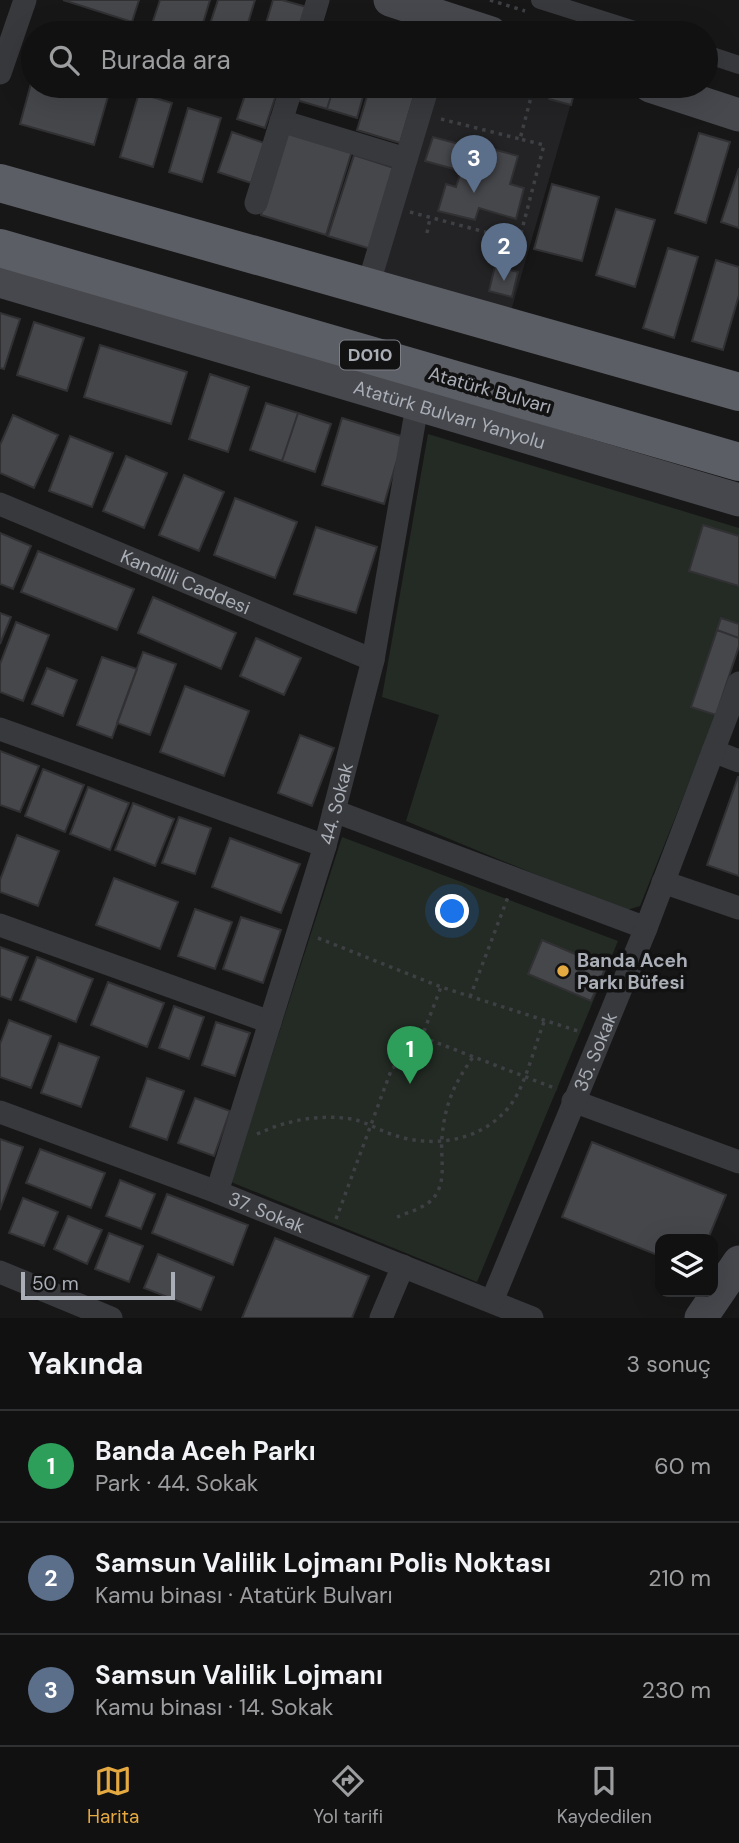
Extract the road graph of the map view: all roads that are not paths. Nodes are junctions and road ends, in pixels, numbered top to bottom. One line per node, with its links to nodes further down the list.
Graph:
1 (25, 0): 10 (street)
2 (318, 0): 5 (street)
3 (390, 0): 6 (main road)
4 (540, 0): 7 (street)
5 (312, 21)
6 (454, 21)
7 (606, 21)
8 (718, 58): 9 (street)
9 (739, 65)
10 (0, 73)
11 (288, 98): 15 (street)
12 (424, 98): 16 (street)
13 (687, 98): 14 (main road)
14 (739, 115)
15 (281, 121): 16 (street); 18 (street)
16 (406, 159): 21 (street)
17 (0, 183): 21 (highway)
18 (256, 203)
19 (0, 248): 24 (highway, Atatürk Bulvarı / D010)
20 (0, 281): 23 (main road, Atatürk Bulvarı Yanyolu)
21 (368, 286): 22 (highway)
22 (739, 392)
23 (417, 406): 25 (main road, Atatürk Bulvarı Yanyolu); 27 (street, 44. Sokak)
24 (739, 462)
25 (739, 500)
26 (0, 504): 27 (street, Kandilli Caddesi)
27 (373, 660): 32 (street, 44. Sokak)
28 (739, 683): 30 (street, 35. Sokak)
29 (0, 729): 33 (street)
30 (713, 751): 31 (street); 34 (street, 35. Sokak)
31 (739, 761)
32 (334, 811): 33 (street, 44. Sokak); 37 (street)
33 (325, 846): 38 (street, 44. Sokak)
34 (663, 882): 35 (street); 37 (street, 35. Sokak)
35 (739, 908)
36 (0, 925): 38 (street)
37 (646, 928): 39 (street, 35. Sokak)
38 (270, 1022): 42 (street, 44. Sokak)
39 (575, 1098): 41 (street); 46 (street, 35. Sokak)
40 (0, 1112): 42 (street, 37. Sokak)
41 (739, 1162)
42 (217, 1192): 44 (street, 37. Sokak)
43 (739, 1262): 50 (main road)
44 (402, 1266): 46 (street, 37. Sokak); 48 (street)
45 (0, 1272): 47 (street)
46 (492, 1301): 49 (street, 37. Sokak)
47 (103, 1316)
48 (381, 1318)
49 (533, 1318)
50 (701, 1318)

